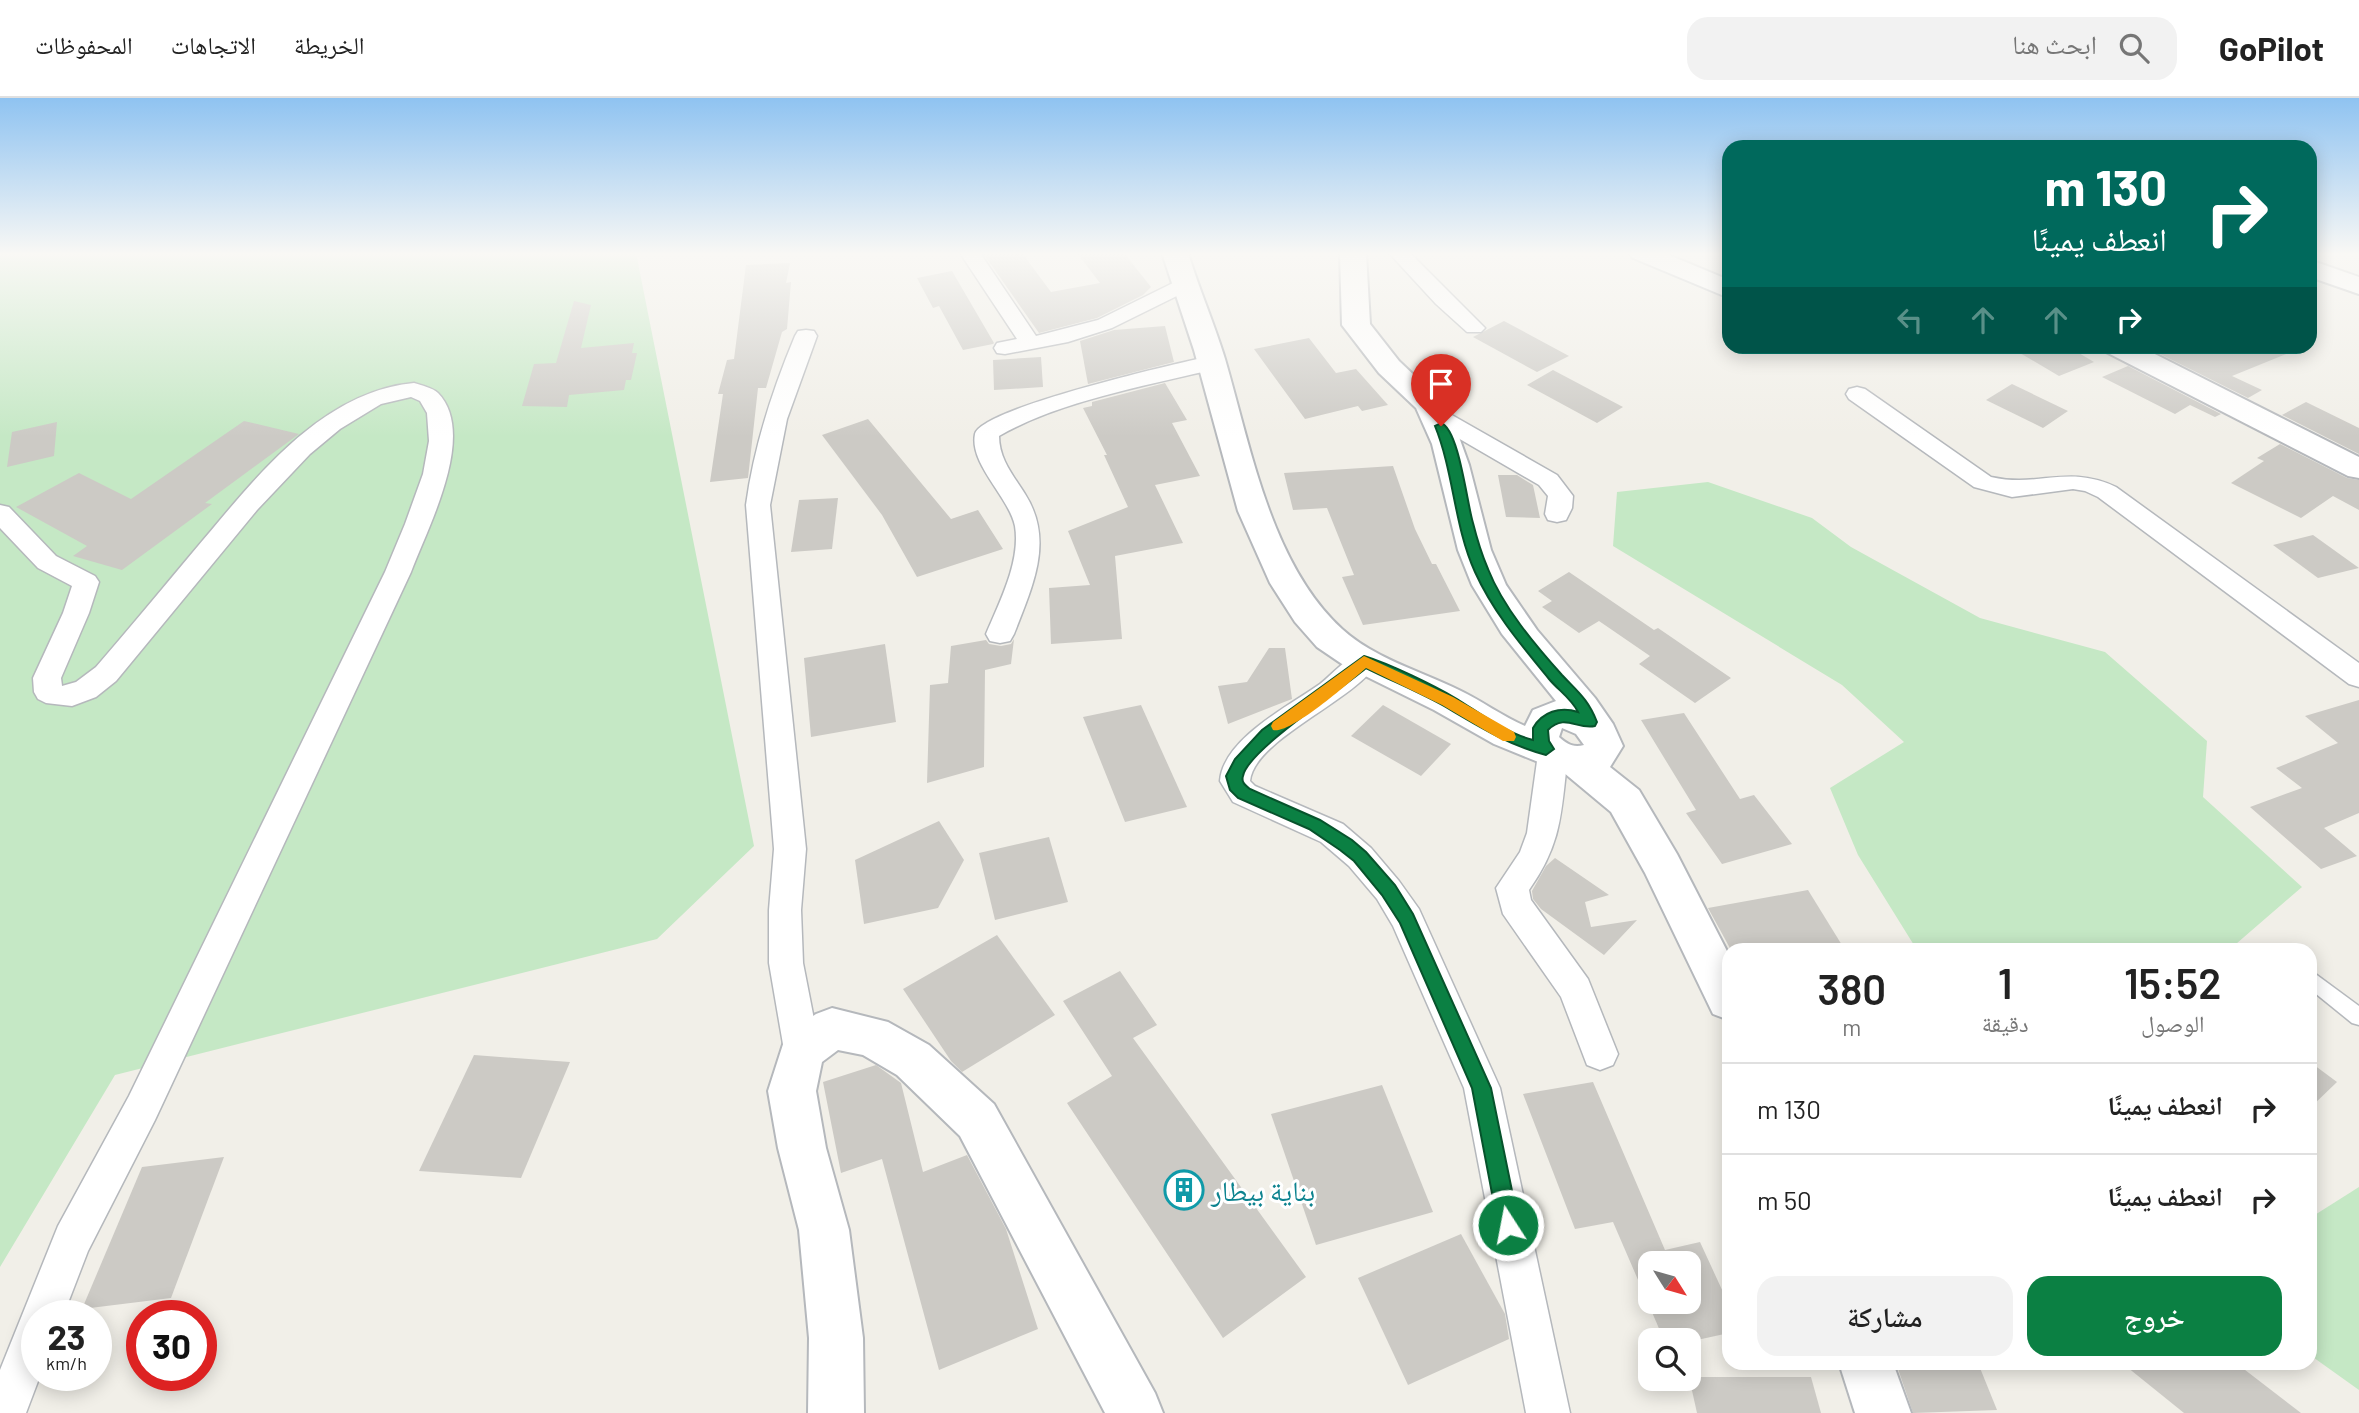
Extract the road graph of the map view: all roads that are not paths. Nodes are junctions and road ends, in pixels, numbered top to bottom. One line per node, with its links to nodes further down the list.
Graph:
1 (1011, 314): 8 (street)
2 (1125, 314): 8 (street)
3 (1194, 314): 11 (street)
4 (1356, 314): 13 (street)
5 (1459, 314): 6 (street)
6 (1474, 328)
7 (806, 336): 24 (street)
8 (1030, 342): 9 (street)
9 (1005, 348)
10 (2132, 354): 14 (street)
11 (1211, 363): 17 (street); 18 (street)
12 (1857, 394): 19 (street)
13 (1435, 415): 16 (street); 20 (street)
14 (2359, 469)
15 (0, 513): 26 (street)
16 (1557, 514)
17 (1000, 634)
18 (1364, 662): 20 (street); 32 (street)
19 (2359, 677)
20 (1566, 731): 22 (street); 25 (street)
21 (2317, 984): 23 (lane)
22 (1722, 986)
23 (2359, 1017)
24 (802, 1050): 30 (street); 31 (street)
25 (1600, 1054)
26 (48, 1300)
27 (21, 1370): 29 (street)
28 (1869, 1370): 33 (street)
29 (4, 1413)
30 (836, 1413)
31 (1135, 1413)
32 (1548, 1413)
33 (1883, 1413)

